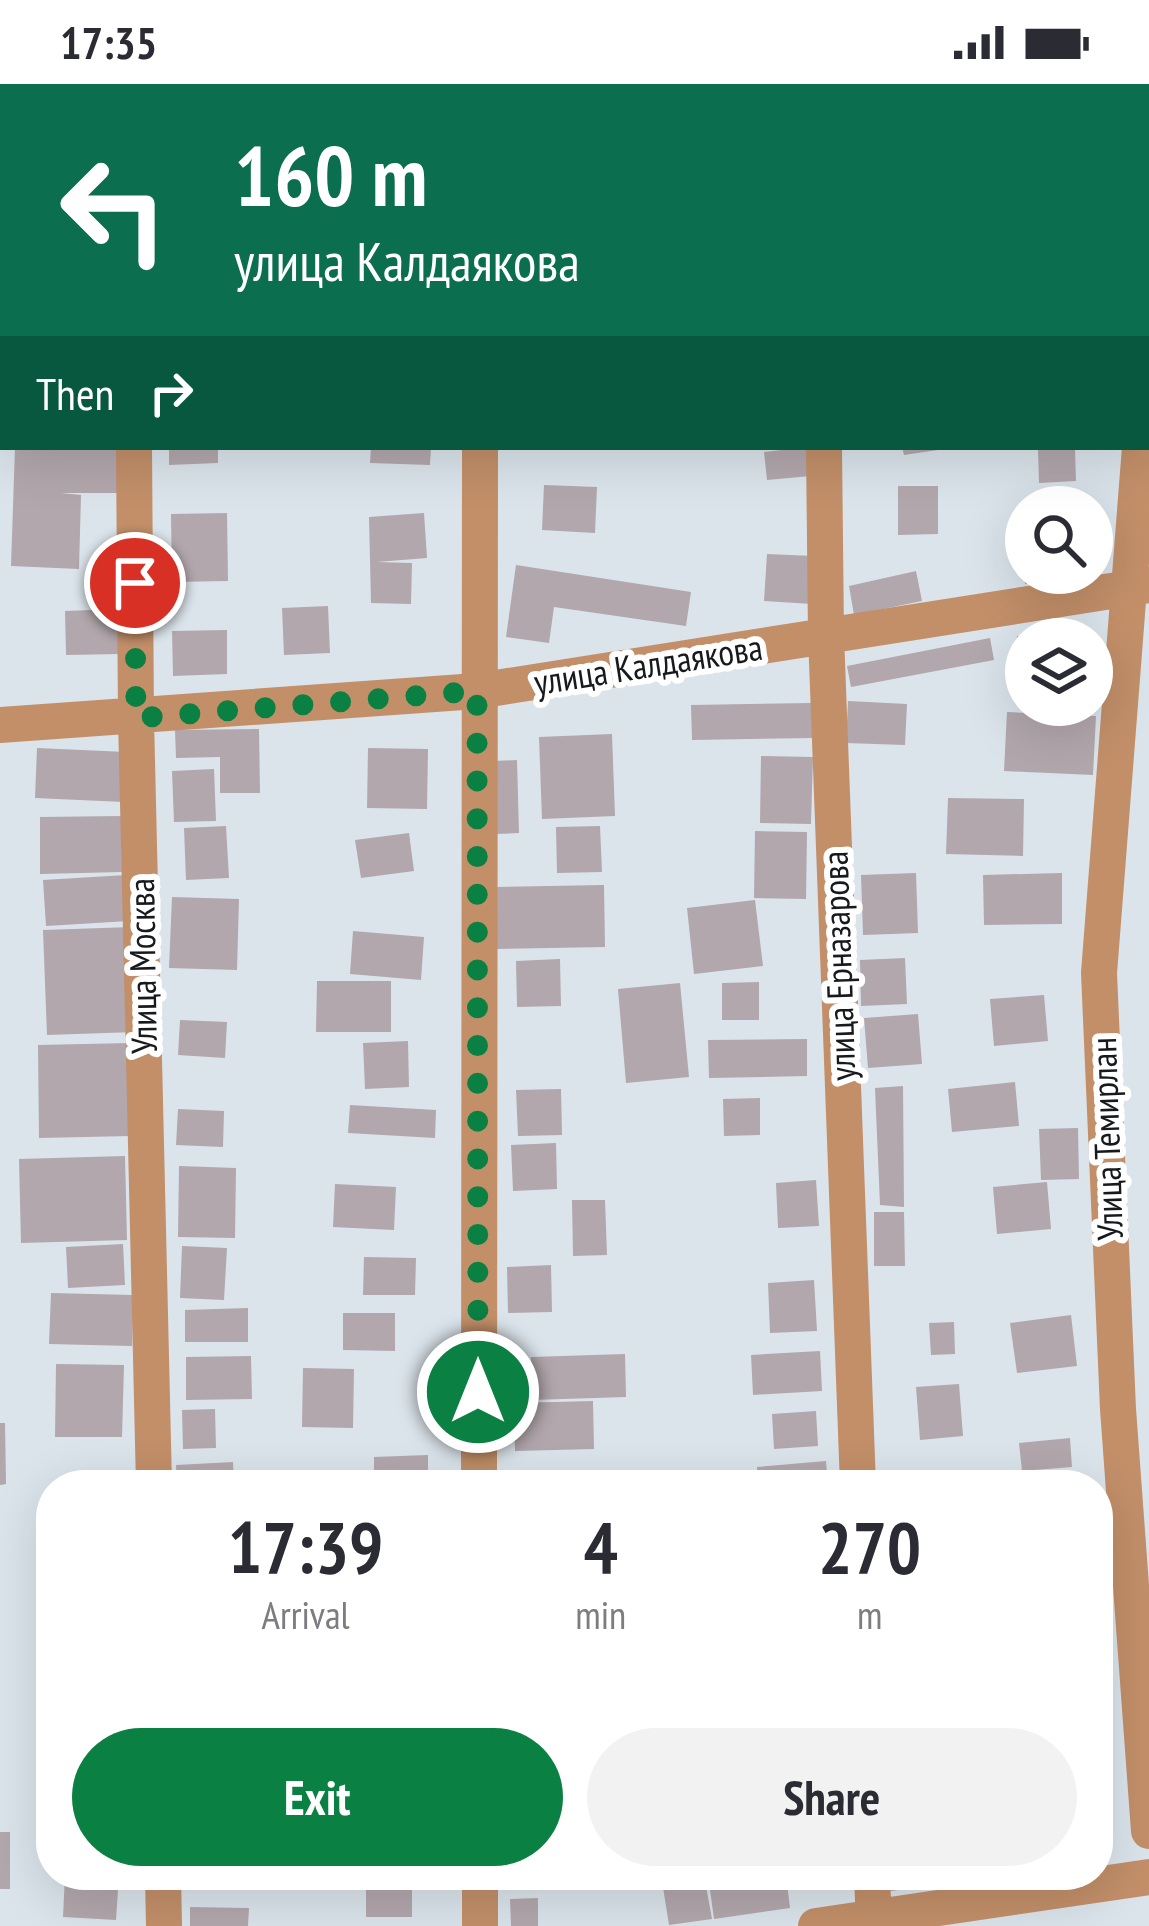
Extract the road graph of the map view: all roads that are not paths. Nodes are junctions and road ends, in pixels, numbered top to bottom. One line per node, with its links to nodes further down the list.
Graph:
1 (134, 450): 8 (street, Улица Москва)
2 (480, 450): 7 (street)
3 (824, 450): 6 (street, улица Ерназарова)
4 (1140, 450): 5 (street, Улица Темирлан)
5 (1139, 586): 6 (street, улица Калдаякова); 13 (street, Улица Темирлан)
6 (826, 635): 7 (street, улица Калдаякова); 12 (street, улица Ерназарова)
7 (477, 691): 8 (street, улица Калдаякова); 11 (street)
8 (136, 718): 9 (street, улица Калдаякова); 10 (street, Улица Москва)
9 (0, 725)
10 (154, 1470)
11 (479, 1470)
12 (857, 1470)
13 (1149, 1831)
14 (1149, 1876): 15 (street)
15 (1113, 1882)
16 (163, 1890): 21 (street)
17 (480, 1890): 22 (street)
18 (873, 1890): 20 (street)
19 (1065, 1890): 20 (street)
20 (874, 1922): 23 (street)
21 (164, 1926)
22 (480, 1926)
23 (815, 1926)

